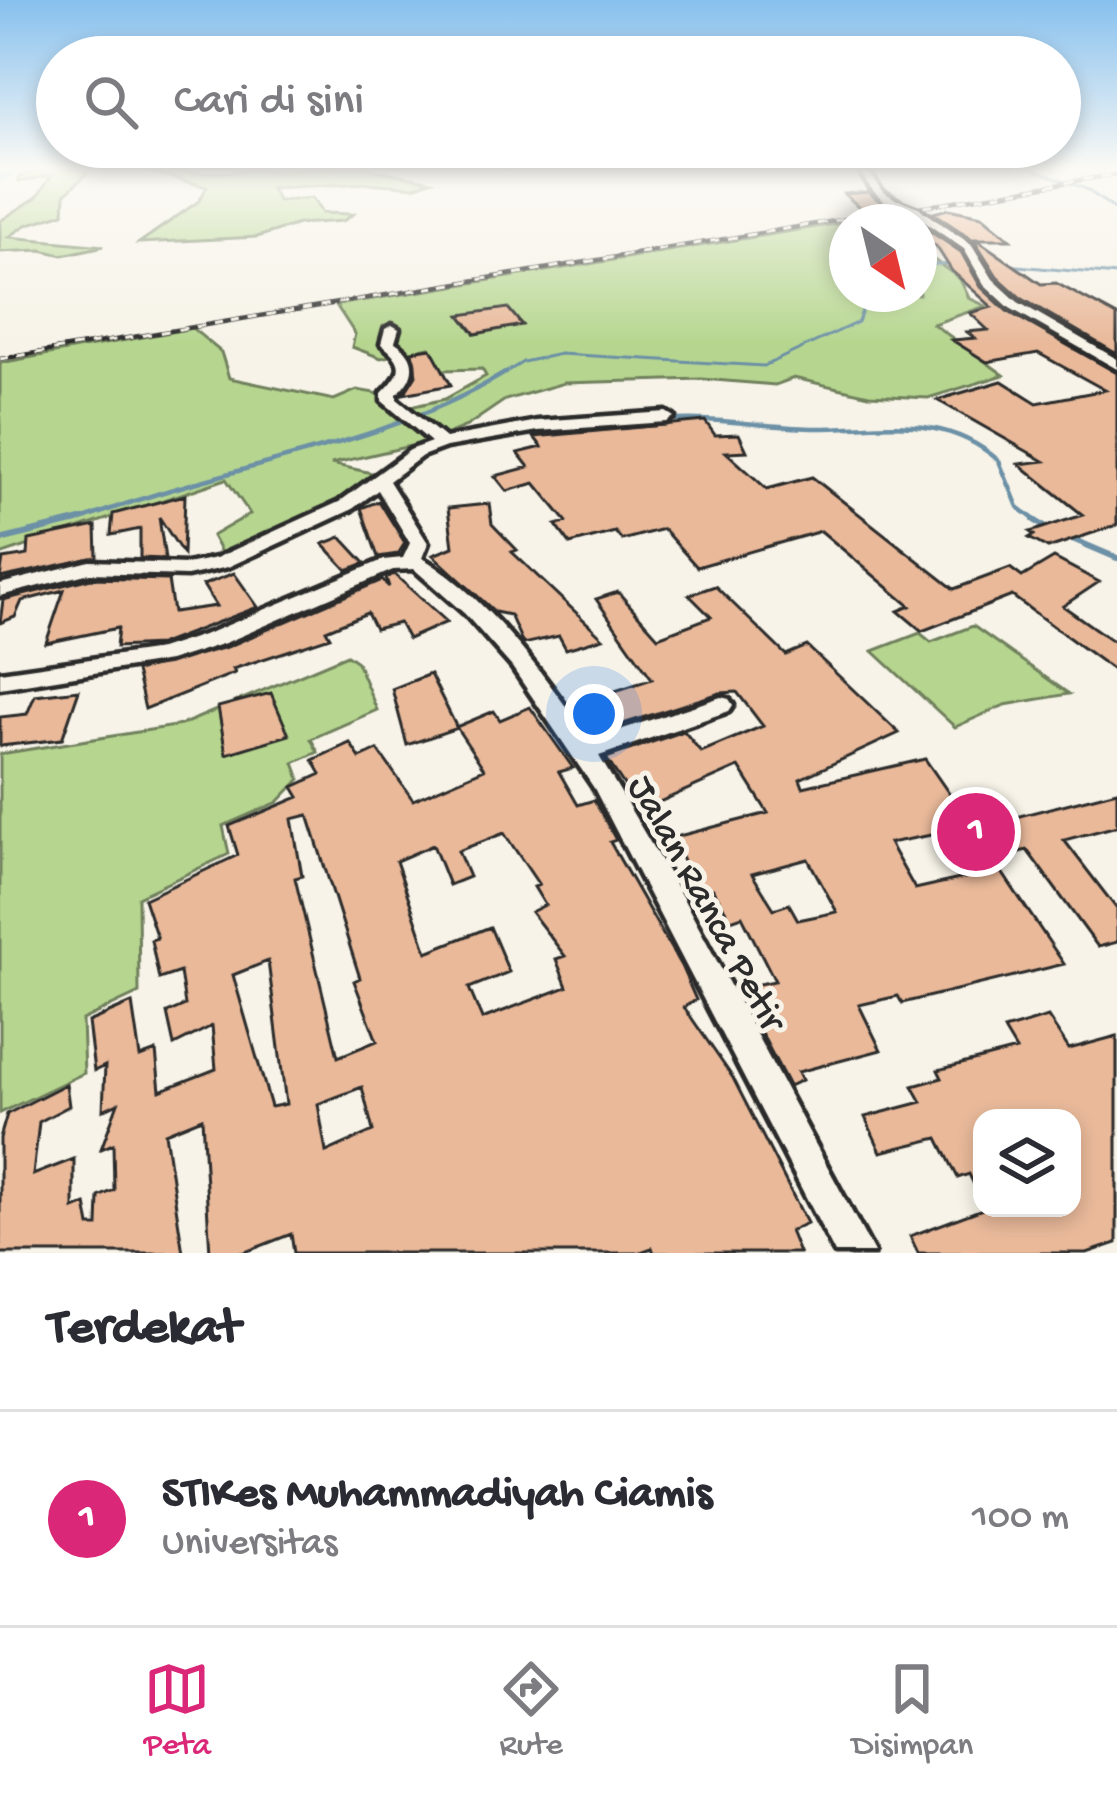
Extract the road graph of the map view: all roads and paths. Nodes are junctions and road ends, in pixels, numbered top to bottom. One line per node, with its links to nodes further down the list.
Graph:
1 (938, 226): 3 (street, bridge)
2 (392, 329): 5 (street)
3 (1117, 365)
4 (666, 417): 5 (street)
5 (442, 443): 6 (street)
6 (381, 481): 7 (street); 8 (street)
7 (411, 561): 9 (street); 11 (street, Jalan Ranca Petir)
8 (0, 590)
9 (0, 680)
10 (721, 705): 11 (street)
11 (582, 752): 12 (street, Jalan Ranca Petir)
12 (855, 1253)

